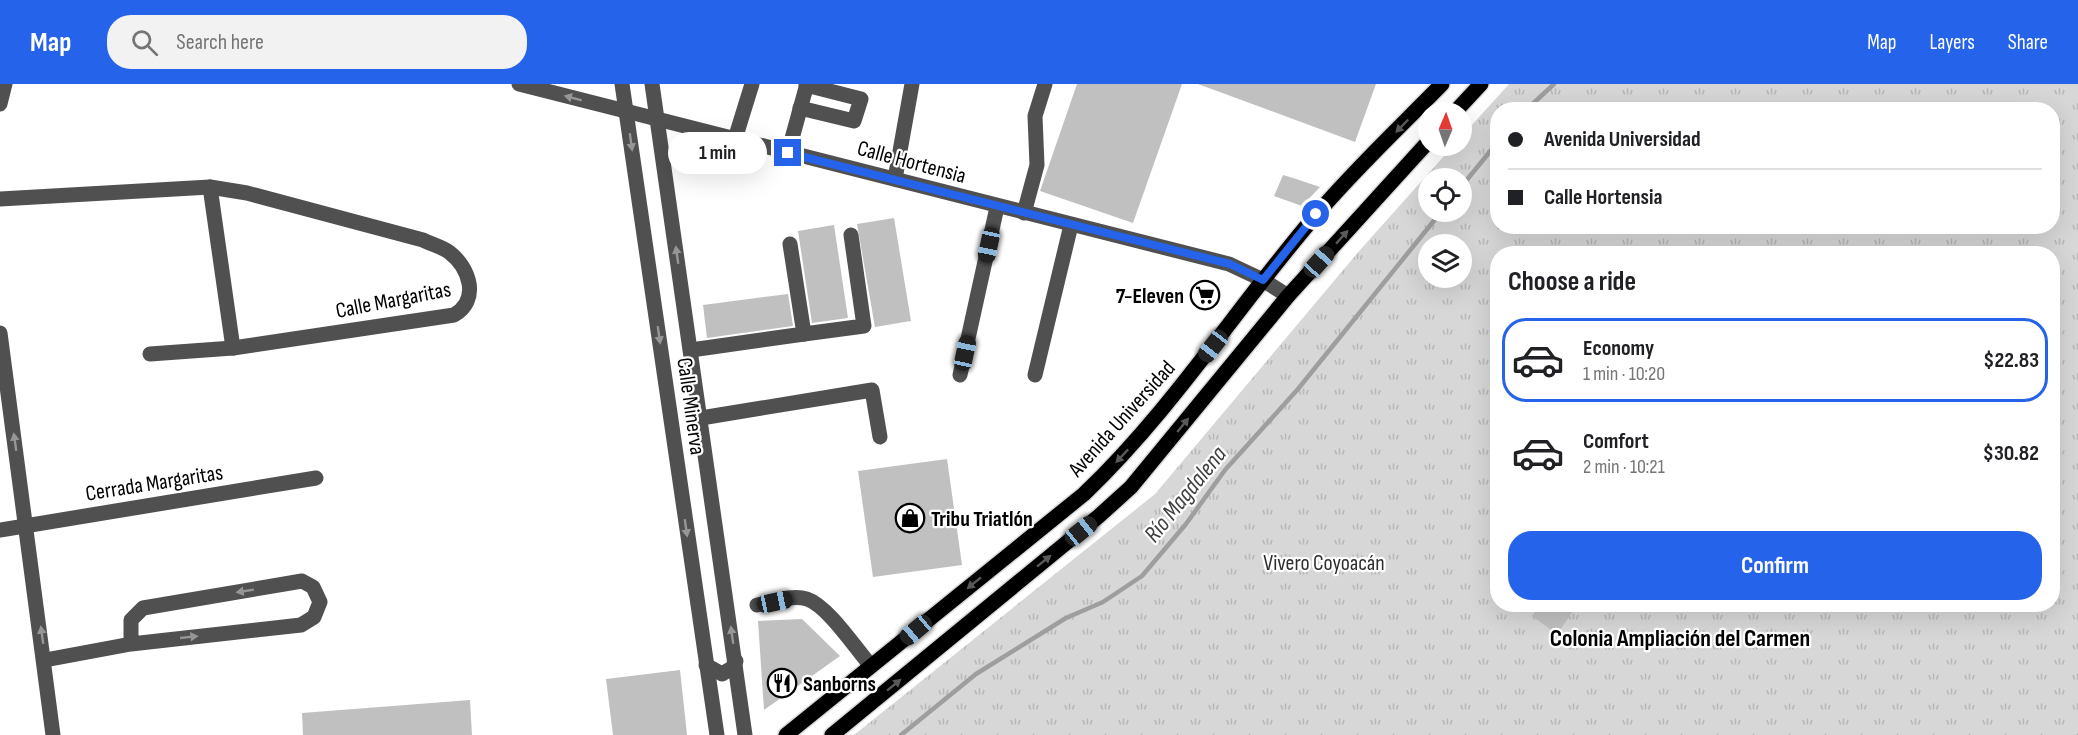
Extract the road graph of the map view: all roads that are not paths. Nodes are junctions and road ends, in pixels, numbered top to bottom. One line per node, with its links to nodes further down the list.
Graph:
1 (5, 84): 12 (street)
2 (519, 84): 14 (street, Calle Hortensia, one-way to 2)
3 (622, 84): 14 (street, Calle Minerva)
4 (652, 84): 15 (street, Calle Minerva)
5 (752, 84): 16 (street)
6 (912, 84): 19 (street)
7 (1045, 84): 23 (street)
8 (1442, 84): 27 (main road, Avenida Universidad, one-way to 27)
9 (1481, 84): 11 (main road)
10 (806, 85): 13 (street); 13 (street)
11 (1464, 102)
12 (0, 104)
13 (800, 108): 17 (street)
14 (626, 112): 15 (street, Calle Hortensia); 45 (street, Calle Minerva, one-way to 45)
15 (657, 120): 16 (street, Calle Hortensia); 32 (street, Calle Minerva, one-way to 15)
16 (735, 139): 17 (street, Calle Hortensia)
17 (788, 153): 19 (street, Calle Hortensia)
18 (1418, 153): 28 (main road, one-way to 18)
19 (896, 178): 22 (street, Calle Hortensia)
20 (210, 187): 21 (street, Calle Margaritas); 31 (street); 31 (street, Calle Margaritas)
21 (0, 199)
22 (997, 207): 23 (street, Calle Hortensia); 34 (street)
23 (1024, 213): 24 (street, Calle Hortensia)
24 (1071, 225): 27 (street, Calle Hortensia); 35 (street)
25 (851, 235): 30 (street)
26 (790, 244): 30 (street)
27 (1263, 280): 28 (street, Calle Hortensia); 46 (main road, Avenida Universidad, one-way to 46)
28 (1288, 296): 51 (main road, one-way to 28)
29 (0, 333): 39 (street, one-way to 29)
30 (804, 334): 32 (street)
31 (233, 348): 33 (street, Calle Margaritas)
32 (691, 350): 36 (street, Calle Minerva)
33 (150, 354)
34 (960, 375)
35 (1035, 375)
36 (701, 418): 37 (street); 44 (street, Calle Minerva, one-way to 36)
37 (880, 437)
38 (316, 478): 39 (street, Cerrada Margaritas)
39 (27, 525): 40 (street, Cerrada Margaritas); 43 (street, one-way to 39)
40 (0, 530)
41 (757, 605): 46 (street)
42 (131, 644): 42 (street, one-way to 42); 43 (street)
43 (45, 660): 47 (street)
44 (736, 661): 45 (street); 49 (street, Calle Minerva)
45 (706, 665): 48 (street, Calle Minerva)
46 (871, 666): 50 (main road, Avenida Universidad)
47 (53, 735)
48 (717, 735)
49 (745, 735)
50 (786, 735)
51 (832, 735)

